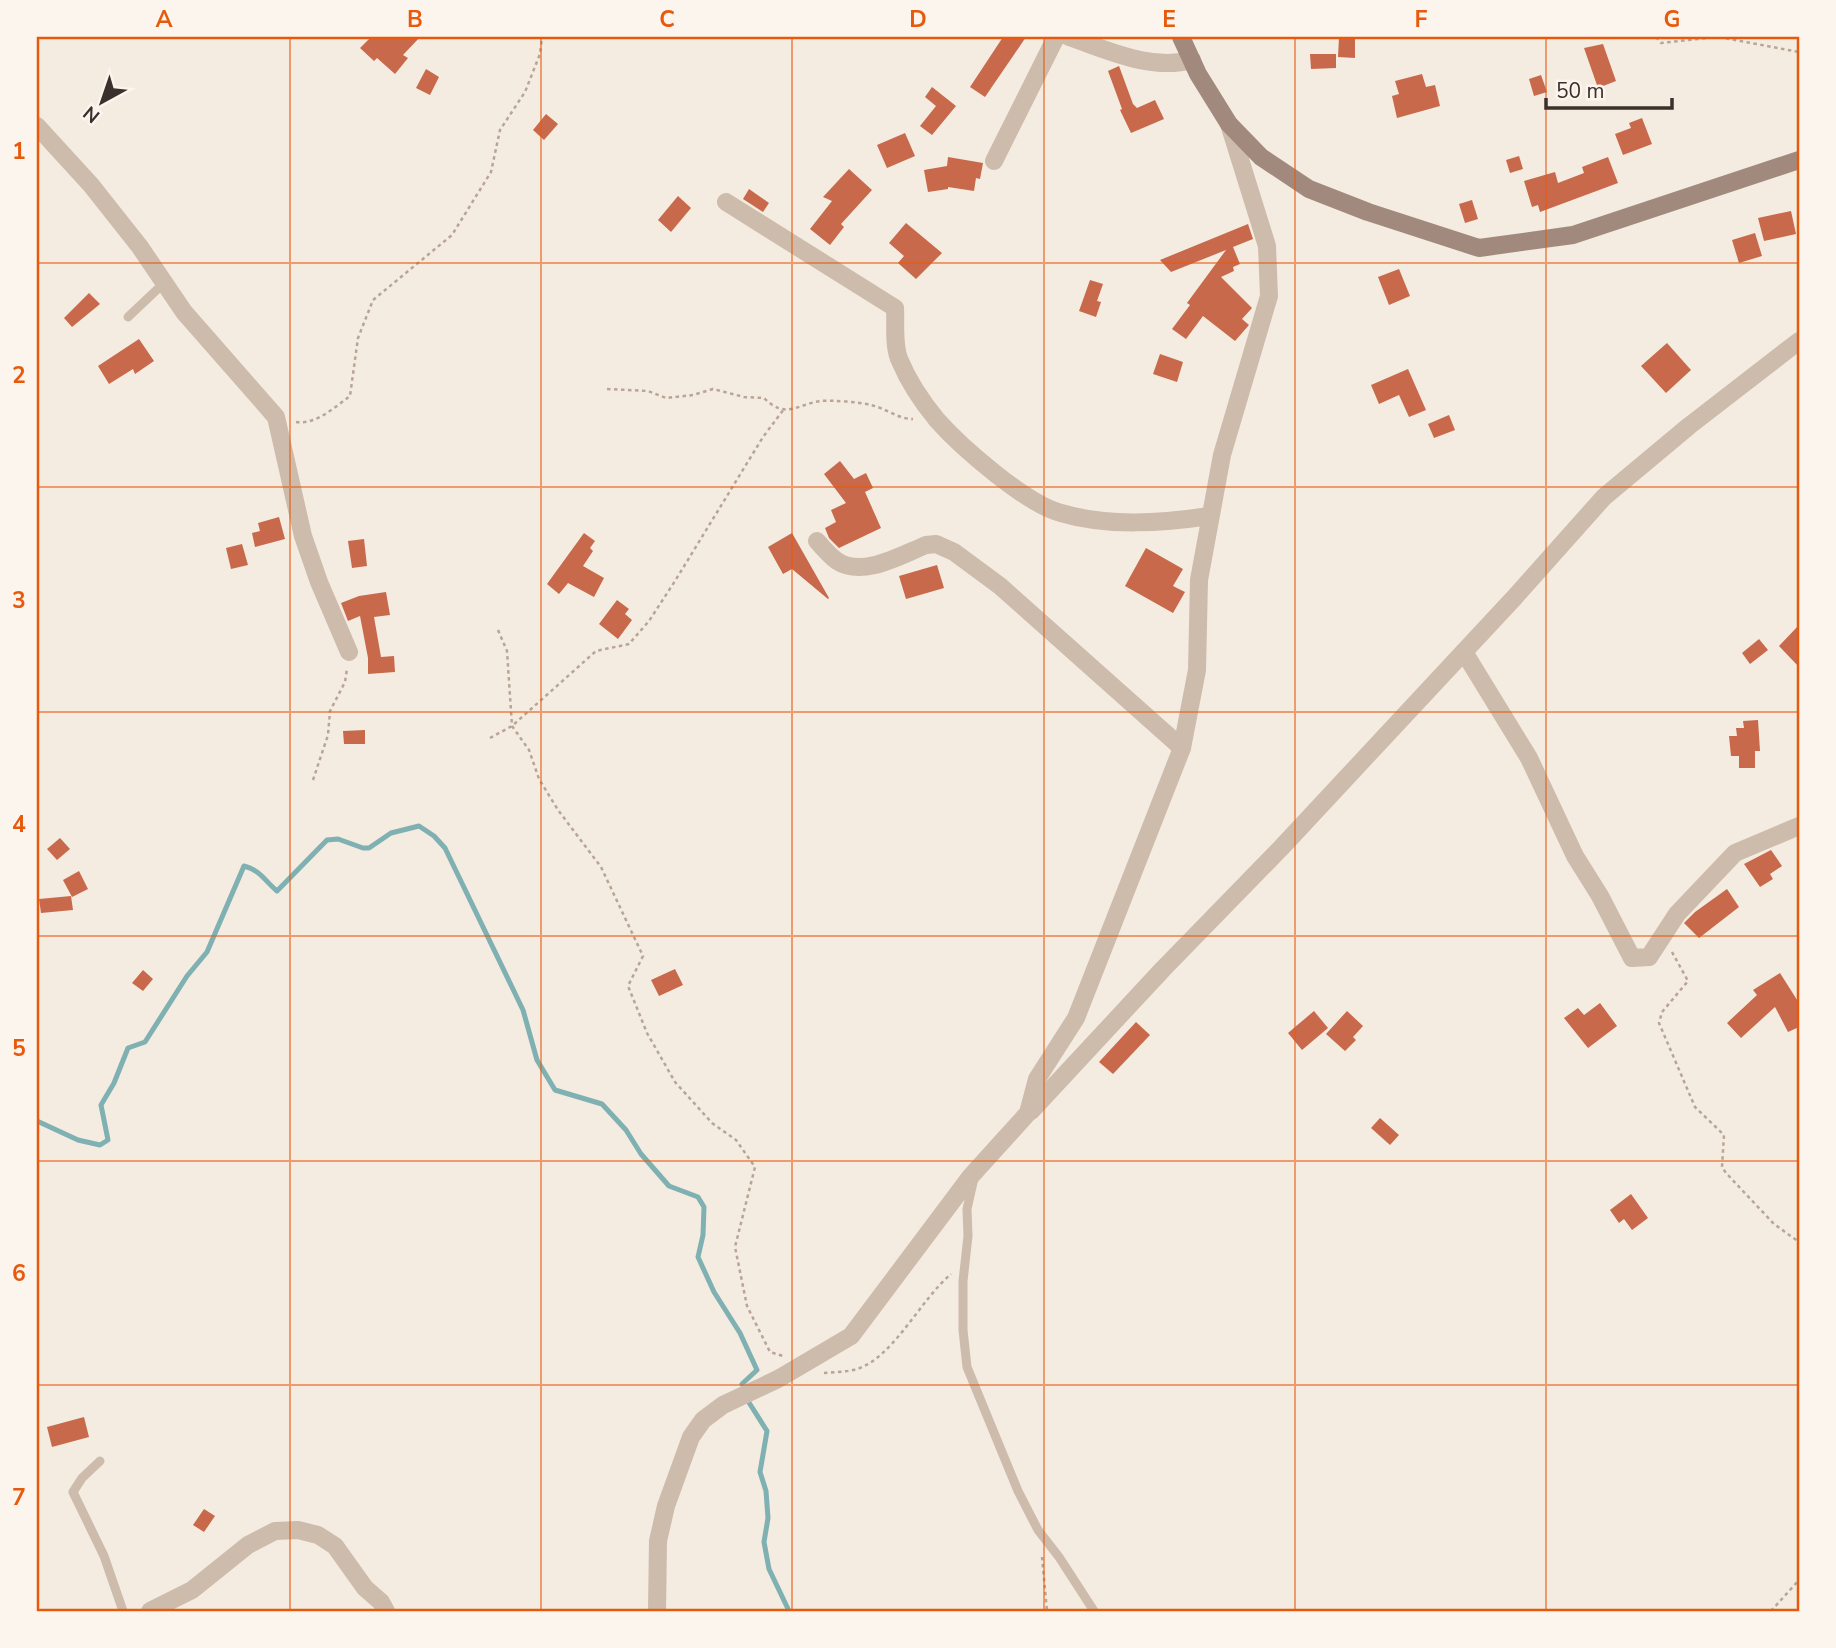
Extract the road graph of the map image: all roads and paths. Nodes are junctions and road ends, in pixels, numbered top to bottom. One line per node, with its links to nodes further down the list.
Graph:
1 (542, 37): 19 (path)
2 (1056, 37): 12 (street)
3 (1069, 37): 8 (street)
4 (1181, 37): 8 (main road)
5 (1656, 37): 6 (path)
6 (1718, 37): 7 (path)
7 (1799, 52)
8 (1192, 60): 9 (main road)
9 (1229, 124): 11 (main road); 21 (street)
10 (37, 126): 14 (street)
11 (1799, 160)
12 (994, 161)
13 (726, 202): 20 (street)
14 (164, 283): 15 (lane); 19 (street)
15 (128, 317)
16 (1799, 341): 25 (street)
17 (607, 389): 18 (path)
18 (784, 409): 20 (path); 26 (path)
19 (276, 417): 24 (street)
20 (937, 419): 21 (street)
21 (1210, 516): 28 (street)
22 (817, 541): 28 (street)
23 (498, 630): 26 (path)
24 (349, 652): 29 (path)
25 (1464, 652): 31 (street); 32 (street)
26 (512, 726): 27 (path); 36 (path)
27 (490, 738)
28 (1182, 748): 32 (street)
29 (313, 780)
30 (1799, 825): 31 (street)
31 (1659, 941): 34 (path)
32 (1028, 1113): 33 (street)
33 (976, 1170): 35 (lane); 36 (street)
34 (1799, 1242)
35 (965, 1263): 36 (path); 38 (lane)
36 (803, 1364): 43 (street)
37 (100, 1461): 40 (lane)
38 (1038, 1530): 44 (path); 45 (lane)
39 (1799, 1580): 46 (path)
40 (123, 1611)
41 (150, 1611): 42 (street)
42 (386, 1611)
43 (657, 1611)
44 (1047, 1611)
45 (1094, 1611)
46 (1771, 1611)

